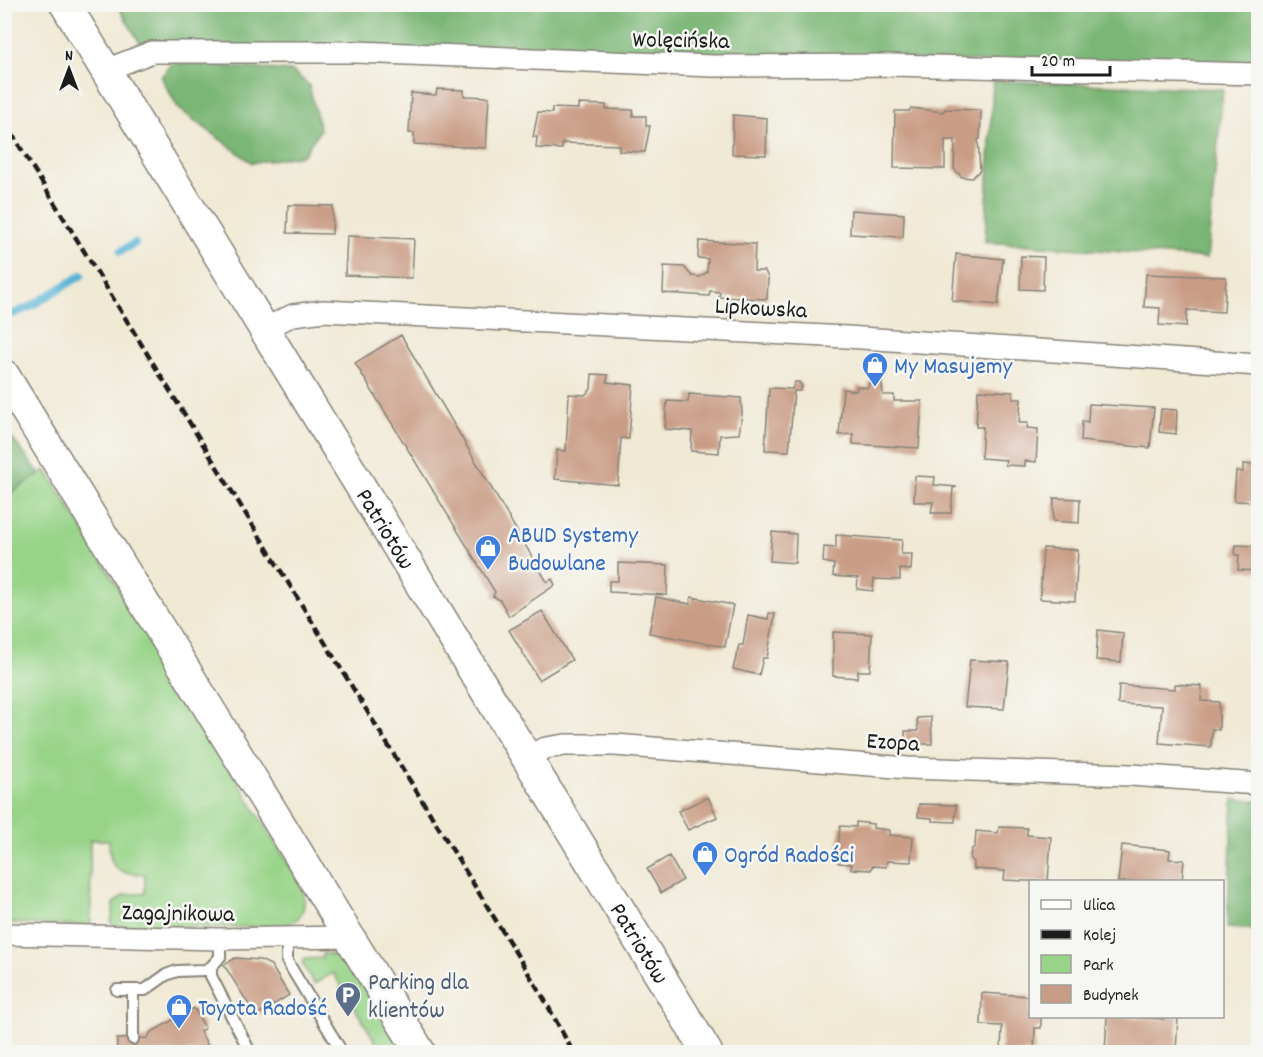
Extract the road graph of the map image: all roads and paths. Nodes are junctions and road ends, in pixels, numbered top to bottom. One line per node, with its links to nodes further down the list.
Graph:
1 (65, 4): 2 (main road, Patriotów)
2 (106, 70): 3 (street, Wolęcińska); 4 (main road, Patriotów)
3 (1258, 74)
4 (264, 329): 5 (street, Lipkowska); 7 (main road, Patriotów)
5 (1258, 365)
6 (4, 375): 10 (main road)
7 (525, 757): 8 (street, Ezopa); 20 (main road, Patriotów)
8 (1258, 784)
9 (4, 934): 11 (street, Zagajnikowa)
10 (350, 937): 12 (street, Zagajnikowa); 19 (main road)
11 (220, 939): 12 (street, Zagajnikowa); 13 (lane)
12 (287, 939): 18 (lane)
13 (211, 967): 15 (lane); 17 (lane)
14 (117, 990): 15 (lane)
15 (133, 990): 16 (lane)
16 (133, 1039)
17 (250, 1053)
18 (342, 1053)
19 (420, 1053)
20 (707, 1053)

